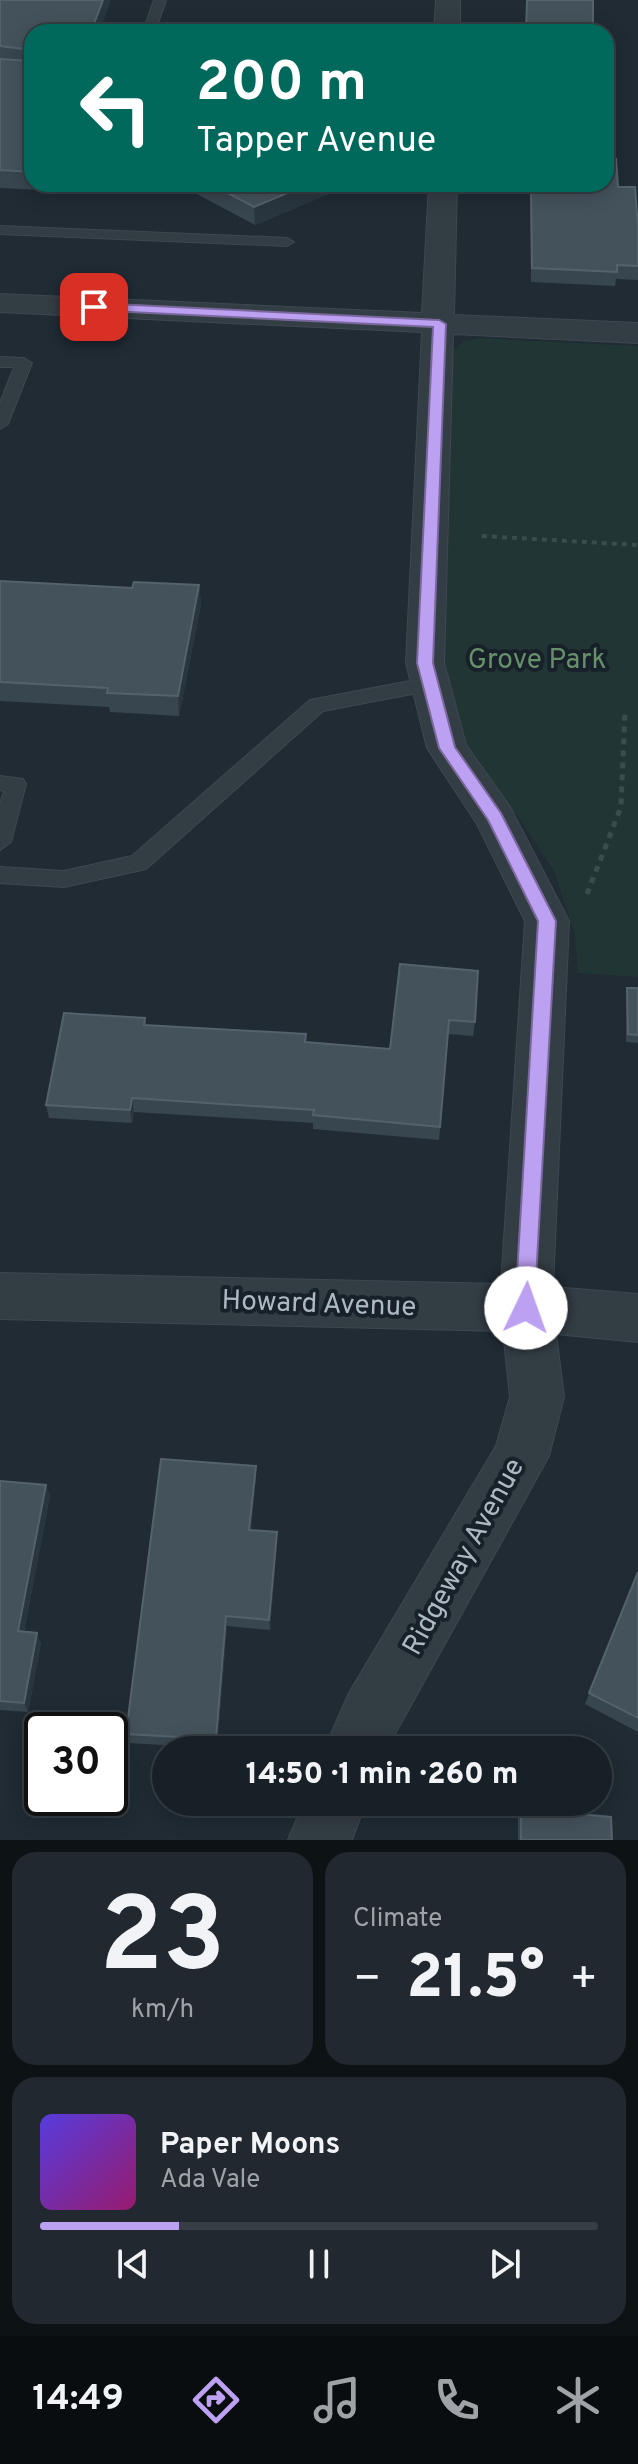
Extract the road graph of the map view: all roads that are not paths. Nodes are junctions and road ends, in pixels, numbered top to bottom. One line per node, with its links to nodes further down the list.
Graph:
1 (160, 0): 3 (lane)
2 (448, 0): 4 (street)
3 (152, 24)
4 (447, 24)
5 (443, 192): 9 (street, Ridgeway Avenue)
6 (0, 230): 7 (lane)
7 (287, 242)
8 (0, 303): 9 (street)
9 (439, 324): 10 (street); 13 (street, Ridgeway Avenue)
10 (638, 333)
11 (0, 362): 12 (lane)
12 (0, 424)
13 (431, 684): 16 (lane); 18 (street, Ridgeway Avenue)
14 (0, 783): 15 (lane)
15 (0, 842)
16 (0, 875)
17 (0, 1296): 18 (street, Howard Avenue)
18 (526, 1308): 19 (street, Howard Avenue); 20 (street, Ridgeway Avenue)
19 (638, 1318)
20 (361, 1736)
21 (329, 1816): 22 (street)
22 (320, 1840)

